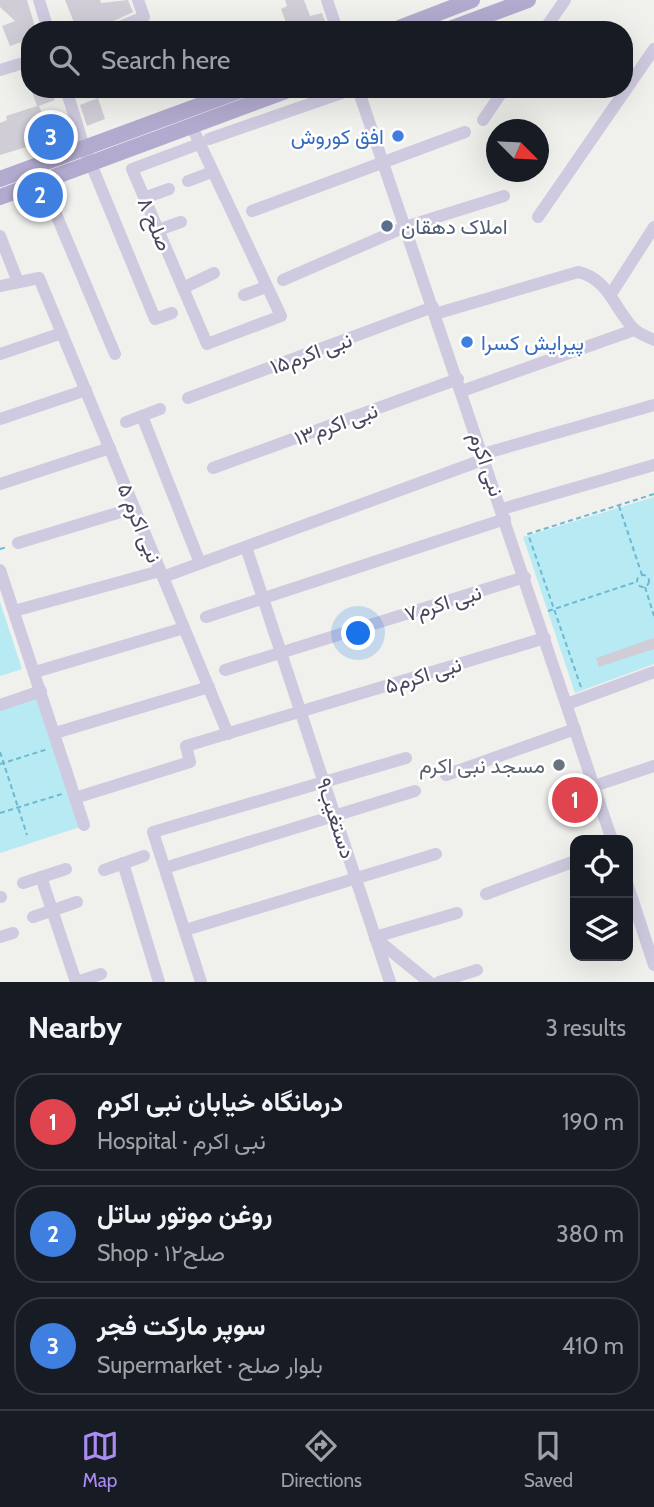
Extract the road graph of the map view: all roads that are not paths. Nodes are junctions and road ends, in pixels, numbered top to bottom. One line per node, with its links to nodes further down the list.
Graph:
1 (39, 0): 8 (street)
2 (138, 0): 9 (street)
3 (327, 0): 10 (street)
4 (472, 0): 7 (main road)
5 (528, 0): 12 (main road)
6 (565, 0): 13 (street)
7 (442, 6): 11 (main road)
8 (45, 21)
9 (134, 21)
10 (334, 21)
11 (412, 21)
12 (471, 21)
13 (550, 21)
14 (654, 49): 17 (street)
15 (21, 64): 16 (street)
16 (0, 71)
17 (633, 79)
18 (69, 98): 29 (street)
19 (220, 98): 29 (main road)
20 (268, 98): 26 (main road)
21 (330, 98): 28 (street)
22 (359, 98): 30 (street, نبی اکرم)
23 (498, 98): 25 (street)
24 (620, 98): 41 (street)
25 (483, 120)
26 (192, 127): 28 (street); 31 (main road)
27 (465, 132): 30 (street)
28 (204, 141): 32 (street); 39 (street, ۸ صلح)
29 (84, 148): 31 (street); 33 (main road)
30 (382, 161): 40 (street); 43 (street, نبی اکرم)
31 (93, 163): 34 (main road); 56 (street)
32 (212, 172): 35 (street); 51 (street)
33 (0, 179)
34 (42, 181): 38 (main road); 61 (street)
35 (188, 181)
36 (169, 189): 39 (street)
37 (504, 196): 43 (street)
38 (0, 197)
39 (144, 198): 45 (street, ۸ صلح)
40 (252, 211)
41 (538, 217)
42 (181, 222): 45 (street)
43 (405, 227): 48 (street); 55 (street, نبی اکرم)
44 (654, 227): 53 (street)
45 (158, 230): 52 (street, ۸ صلح)
46 (0, 236): 49 (street)
47 (214, 273): 52 (street)
48 (283, 280)
49 (18, 282): 50 (street); 58 (street, نبی اکرم ۵)
50 (0, 286)
51 (267, 287): 52 (street, ۸ صلح); 54 (street)
52 (183, 288)
53 (611, 294): 55 (street, نبی اکرم۱۵); 57 (street)
54 (244, 295)
55 (434, 311): 62 (street, نبی اکرم); 64 (street, نبی اکرم۱۵)
56 (172, 313)
57 (634, 330): 59 (street); 62 (street, نبی اکرم۱۳)
58 (62, 333): 60 (street); 63 (street, نبی اکرم ۵)
59 (654, 340)
60 (0, 354)
61 (116, 354)
62 (460, 385): 71 (street, نبی اکرم); 73 (street, نبی اکرم۱۳)
63 (86, 390): 68 (street); 70 (street, نبی اکرم ۵)
64 (188, 398)
65 (654, 405): 71 (street)
66 (160, 409): 67 (street)
67 (142, 416): 69 (street); 79 (street)
68 (0, 419)
69 (126, 422)
70 (110, 448): 74 (street); 75 (street, نبی اکرم ۵)
71 (484, 457): 76 (street, نبی اکرم); 78 (street)
72 (654, 465): 76 (street)
73 (213, 468)
74 (0, 484)
75 (134, 508): 77 (street); 81 (street, نبی اکرم ۵)
76 (504, 514): 82 (street, نبی اکرم); 83 (street)
77 (18, 543)
78 (246, 547): 79 (street); 83 (street)
79 (200, 563): 81 (street)
80 (0, 570): 84 (street)
81 (162, 574): 84 (street); 86 (street, نبی اکرم ۵)
82 (524, 577): 87 (street, نبی اکرم); 88 (street, نبی اکرم۷)
83 (263, 598): 85 (street); 88 (street, دستغیب۹)
84 (14, 611): 90 (street)
85 (206, 617)
86 (184, 628): 90 (street); 92 (street, نبی اکرم ۵)
87 (545, 638): 94 (street, نبی اکرم); 96 (street, نبی اکرم۵)
88 (281, 653): 89 (street, نبی اکرم۷); 96 (street, دستغیب۹)
89 (225, 670)
90 (35, 672): 93 (street)
91 (654, 672): 94 (street)
92 (209, 687): 98 (street, نبی اکرم ۵); 99 (street)
93 (41, 691): 95 (street); 99 (street)
94 (567, 704): 97 (street, نبی اکرم)
95 (0, 705)
96 (301, 712): 98 (street); 103 (street, دستغیب۹)
97 (575, 729): 102 (street); 104 (street, نبی اکرم)
98 (228, 734): 106 (street)
99 (57, 739): 106 (street)
100 (406, 758): 103 (street)
101 (654, 766): 104 (street)
102 (446, 775)
103 (324, 783): 107 (street, دستغیب۹); 135 (street)
104 (594, 786): 109 (street, نبی اکرم)
105 (415, 791): 107 (street)
106 (74, 794): 108 (street)
107 (335, 816): 114 (street); 118 (street, دستغیب۹)
108 (84, 825)
109 (610, 835)
110 (436, 854): 118 (street)
111 (144, 856): 112 (street)
112 (123, 863): 116 (street); 134 (street)
113 (570, 863): 120 (street)
114 (172, 866)
115 (66, 869): 117 (street)
116 (104, 870)
117 (41, 877): 119 (street); 123 (street)
118 (356, 878): 126 (street); 129 (street, دستغیب۹)
119 (23, 883)
120 (486, 894)
121 (632, 898): 130 (street)
122 (77, 902): 123 (street)
123 (52, 910): 125 (street); 133 (street)
124 (457, 913): 129 (street)
125 (33, 917)
126 (192, 928)
127 (13, 933): 128 (street)
128 (0, 937)
129 (375, 937): 136 (street, دستغیب۹); 137 (street)
130 (654, 965)
131 (477, 970): 138 (street)
132 (101, 974): 133 (street)
133 (77, 982)
134 (159, 982)
135 (201, 982)
136 (390, 982)
137 (429, 982)
138 (439, 982)

